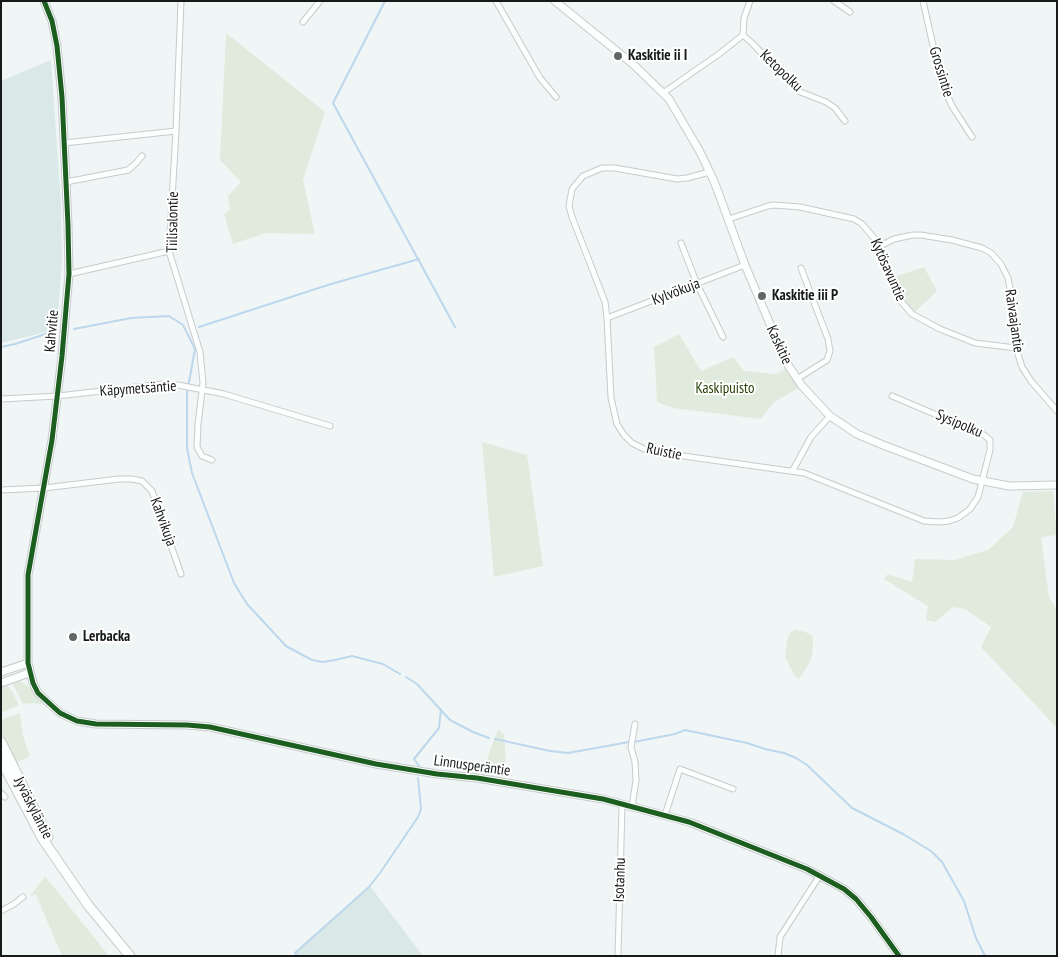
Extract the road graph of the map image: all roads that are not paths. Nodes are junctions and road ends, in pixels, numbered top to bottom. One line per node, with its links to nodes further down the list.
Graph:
1 (44, 1): 17 (street, Kahvitie)
2 (181, 1): 15 (street, Tiilisalontie)
3 (320, 1): 10 (street)
4 (496, 1): 13 (street)
5 (555, 1): 12 (street, Kaskitie)
6 (750, 1): 11 (street)
7 (834, 1): 9 (street)
8 (923, 1): 16 (street, Grossintie)
9 (850, 12)
10 (303, 22)
11 (742, 35): 12 (street); 14 (street, Ketopolku)
12 (663, 93): 19 (street, Kaskitie)
13 (556, 97)
14 (845, 121)
15 (176, 132): 17 (street); 24 (street, Tiilisalontie)
16 (972, 137)
17 (64, 143): 20 (street, Kahvitie)
18 (142, 156): 20 (street)
19 (710, 172): 21 (street, Kaskitie); 29 (street, Ruistie)
20 (66, 182): 27 (street, Kahvitie)
21 (729, 219): 23 (street, Kytösavuntie); 25 (street, Kaskitie)
22 (681, 243): 28 (street)
23 (878, 247): 31 (street, Kytösavuntie); 31 (street, Raivaajantie)
24 (169, 251): 27 (street); 33 (street, Tiilisalontie)
25 (745, 265): 28 (street, Kylvökuja); 32 (street, Kaskitie)
26 (801, 268): 32 (street)
27 (69, 274): 34 (street, Kahvitie)
28 (697, 284): 29 (street, Kylvökuja); 30 (street)
29 (607, 318): 41 (street, Ruistie)
30 (723, 337)
31 (1016, 348): 37 (street, Raivaajantie)
32 (797, 379): 38 (street, Kaskitie)
33 (202, 389): 34 (street, Käpymetsäntie); 39 (street, Käpymetsäntie); 40 (street, Tiilisalontie)
34 (58, 396): 36 (street, Käpymetsäntie); 44 (street, Kahvitie)
35 (892, 396): 42 (street, Sysipolku)
36 (1, 400)
37 (1057, 410)
38 (830, 416): 41 (street); 42 (street, Kaskitie)
39 (330, 426)
40 (212, 460)
41 (794, 470): 42 (street, Ruistie)
42 (983, 478): 43 (street, Kaskitie)
43 (1057, 485)
44 (44, 488): 45 (street, Kahvikuja); 46 (street, Kahvikuja); 47 (street, Kahvitie)
45 (1, 490)
46 (181, 574)
47 (28, 663): 48 (street); 49 (street, Linnusperäntie)
48 (1, 672)
49 (29, 673): 50 (street); 55 (street, Linnusperäntie)
50 (1, 683)
51 (636, 724): 56 (street)
52 (1, 742): 58 (highway, Jyväskyläntie)
53 (1, 760): 58 (highway, Jyväskyläntie)
54 (733, 789): 57 (street)
55 (622, 805): 56 (street, Linnusperäntie); 63 (street, Isotanhu)
56 (632, 807): 57 (street, Linnusperäntie)
57 (665, 815): 59 (street, Linnusperäntie)
58 (66, 872): 62 (highway, Jyväskyläntie)
59 (820, 875): 64 (street); 65 (street, Linnusperäntie)
60 (23, 897): 61 (street)
61 (1, 910)
62 (130, 956)
63 (618, 956)
64 (778, 956)
65 (899, 956)

